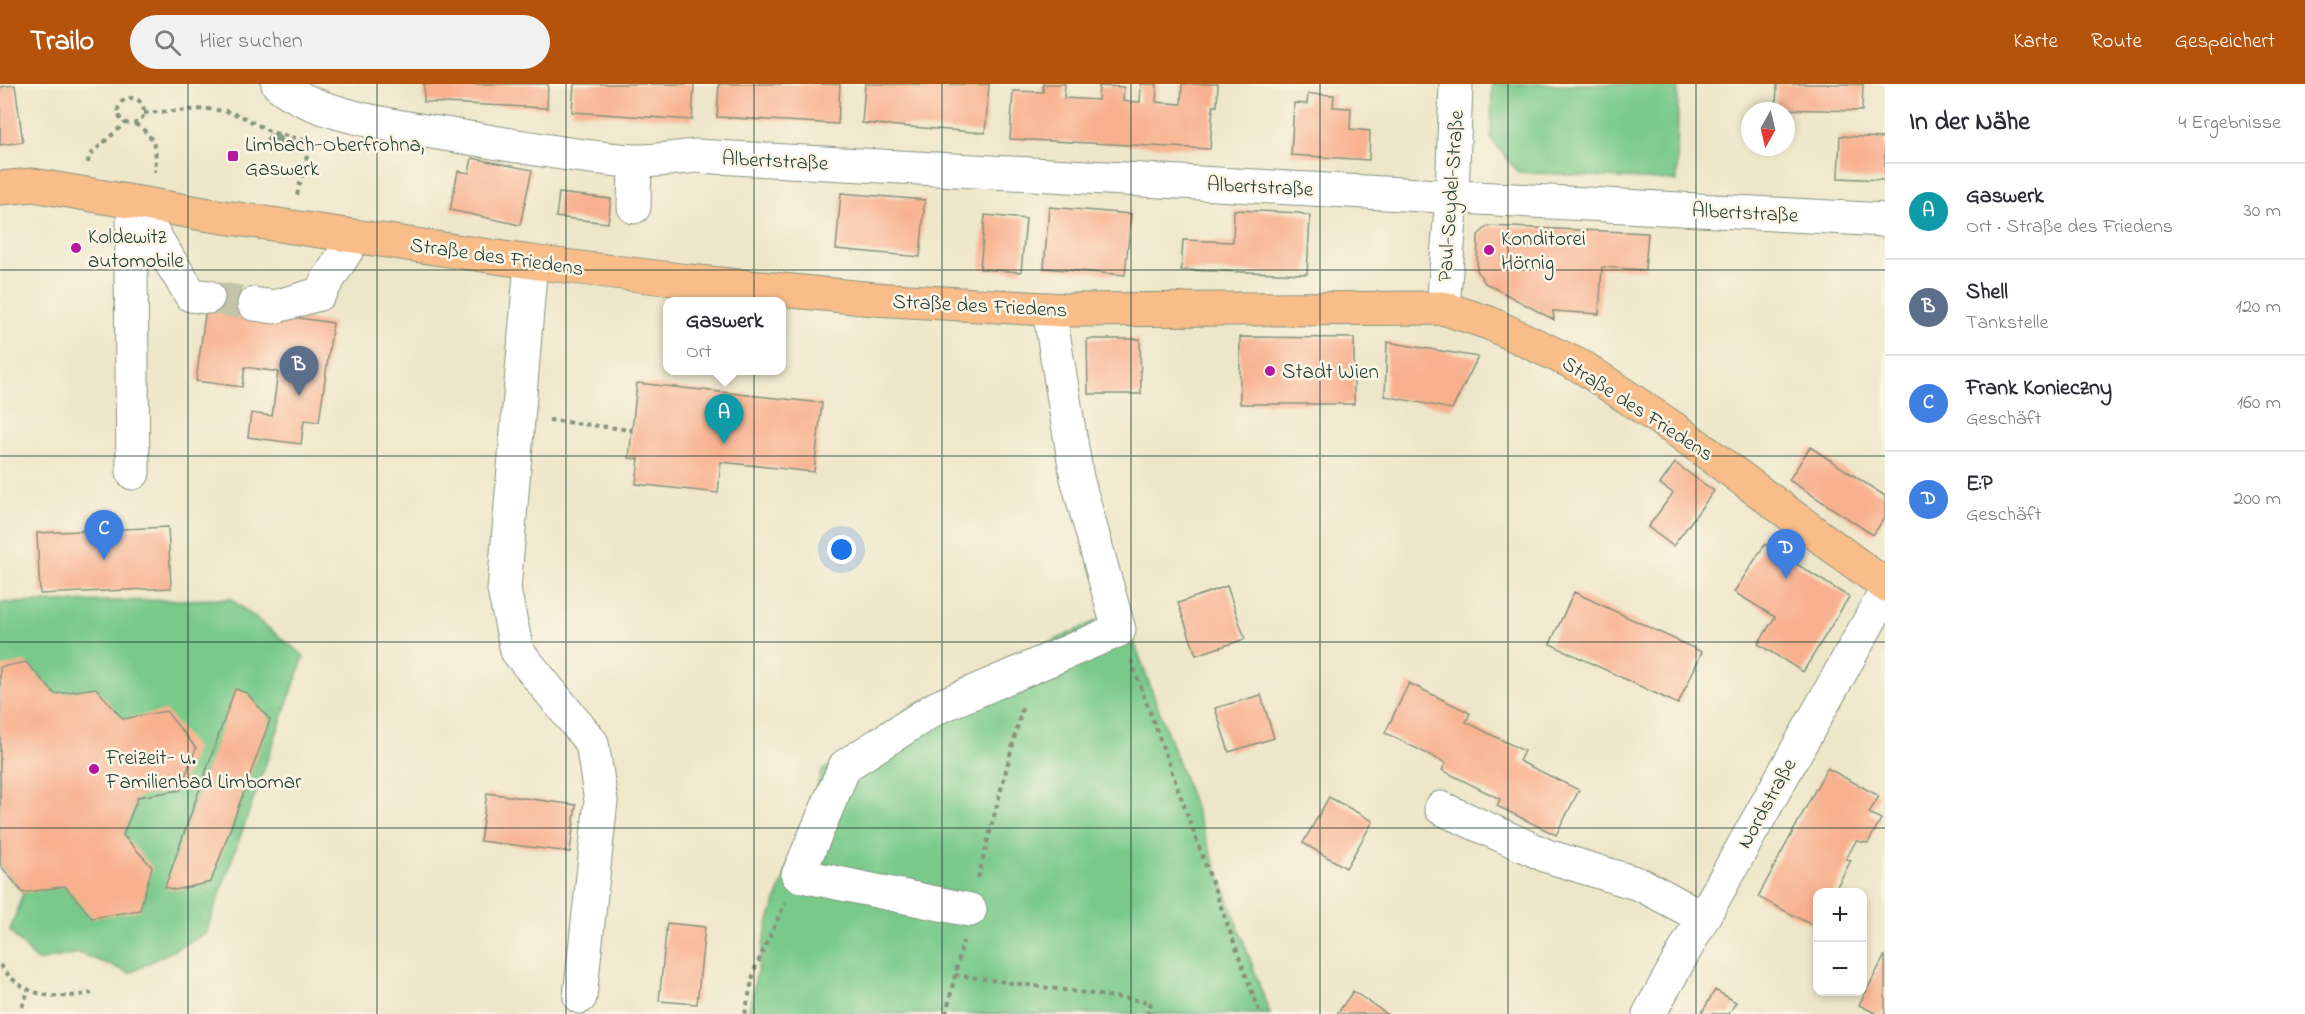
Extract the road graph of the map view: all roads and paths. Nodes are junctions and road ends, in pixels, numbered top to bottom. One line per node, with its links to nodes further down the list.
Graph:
1 (278, 84): 8 (street, Albertstraße)
2 (1456, 84): 12 (street, Paul-Seydel-Straße)
3 (144, 113): 4 (path); 5 (path); 7 (path)
4 (125, 123): 5 (path); 11 (path)
5 (135, 124): 13 (path)
6 (312, 136): 7 (path)
7 (311, 142): 9 (path)
8 (635, 161): 12 (street, Albertstraße); 14 (street)
9 (303, 174)
10 (0, 188): 11 (main road, Straße des Friedens)
11 (82, 194): 13 (main road, Straße des Friedens)
12 (1452, 196): 15 (street, Albertstraße); 20 (street, Paul-Seydel-Straße)
13 (143, 204): 16 (main road, Straße des Friedens); 18 (street); 24 (street)
14 (634, 207)
15 (1885, 220)
16 (355, 237): 17 (main road, Straße des Friedens); 19 (street)
17 (531, 262): 21 (main road, Straße des Friedens); 22 (street)
18 (208, 297)
19 (254, 304)
20 (1443, 308): 21 (main road, Straße des Friedens); 25 (main road, Straße des Friedens)
21 (1049, 309): 27 (street)
22 (518, 416): 23 (path); 37 (street)
23 (632, 430)
24 (133, 473)
25 (1885, 585)
26 (1885, 593): 32 (street, Nordstraße)
27 (1119, 630): 28 (street); 42 (path)
28 (1033, 667): 30 (street); 31 (path)
29 (1441, 808): 32 (street)
30 (798, 875): 31 (street); 39 (path)
31 (970, 910): 34 (path)
32 (1702, 917): 43 (street, Nordstraße)
33 (0, 965): 35 (path)
34 (955, 975): 40 (path); 41 (path)
35 (28, 991): 36 (path); 38 (path)
36 (92, 993)
37 (580, 997)
38 (22, 1007)
39 (745, 1014)
40 (946, 1014)
41 (1148, 1014)
42 (1260, 1014)
43 (1649, 1014)

